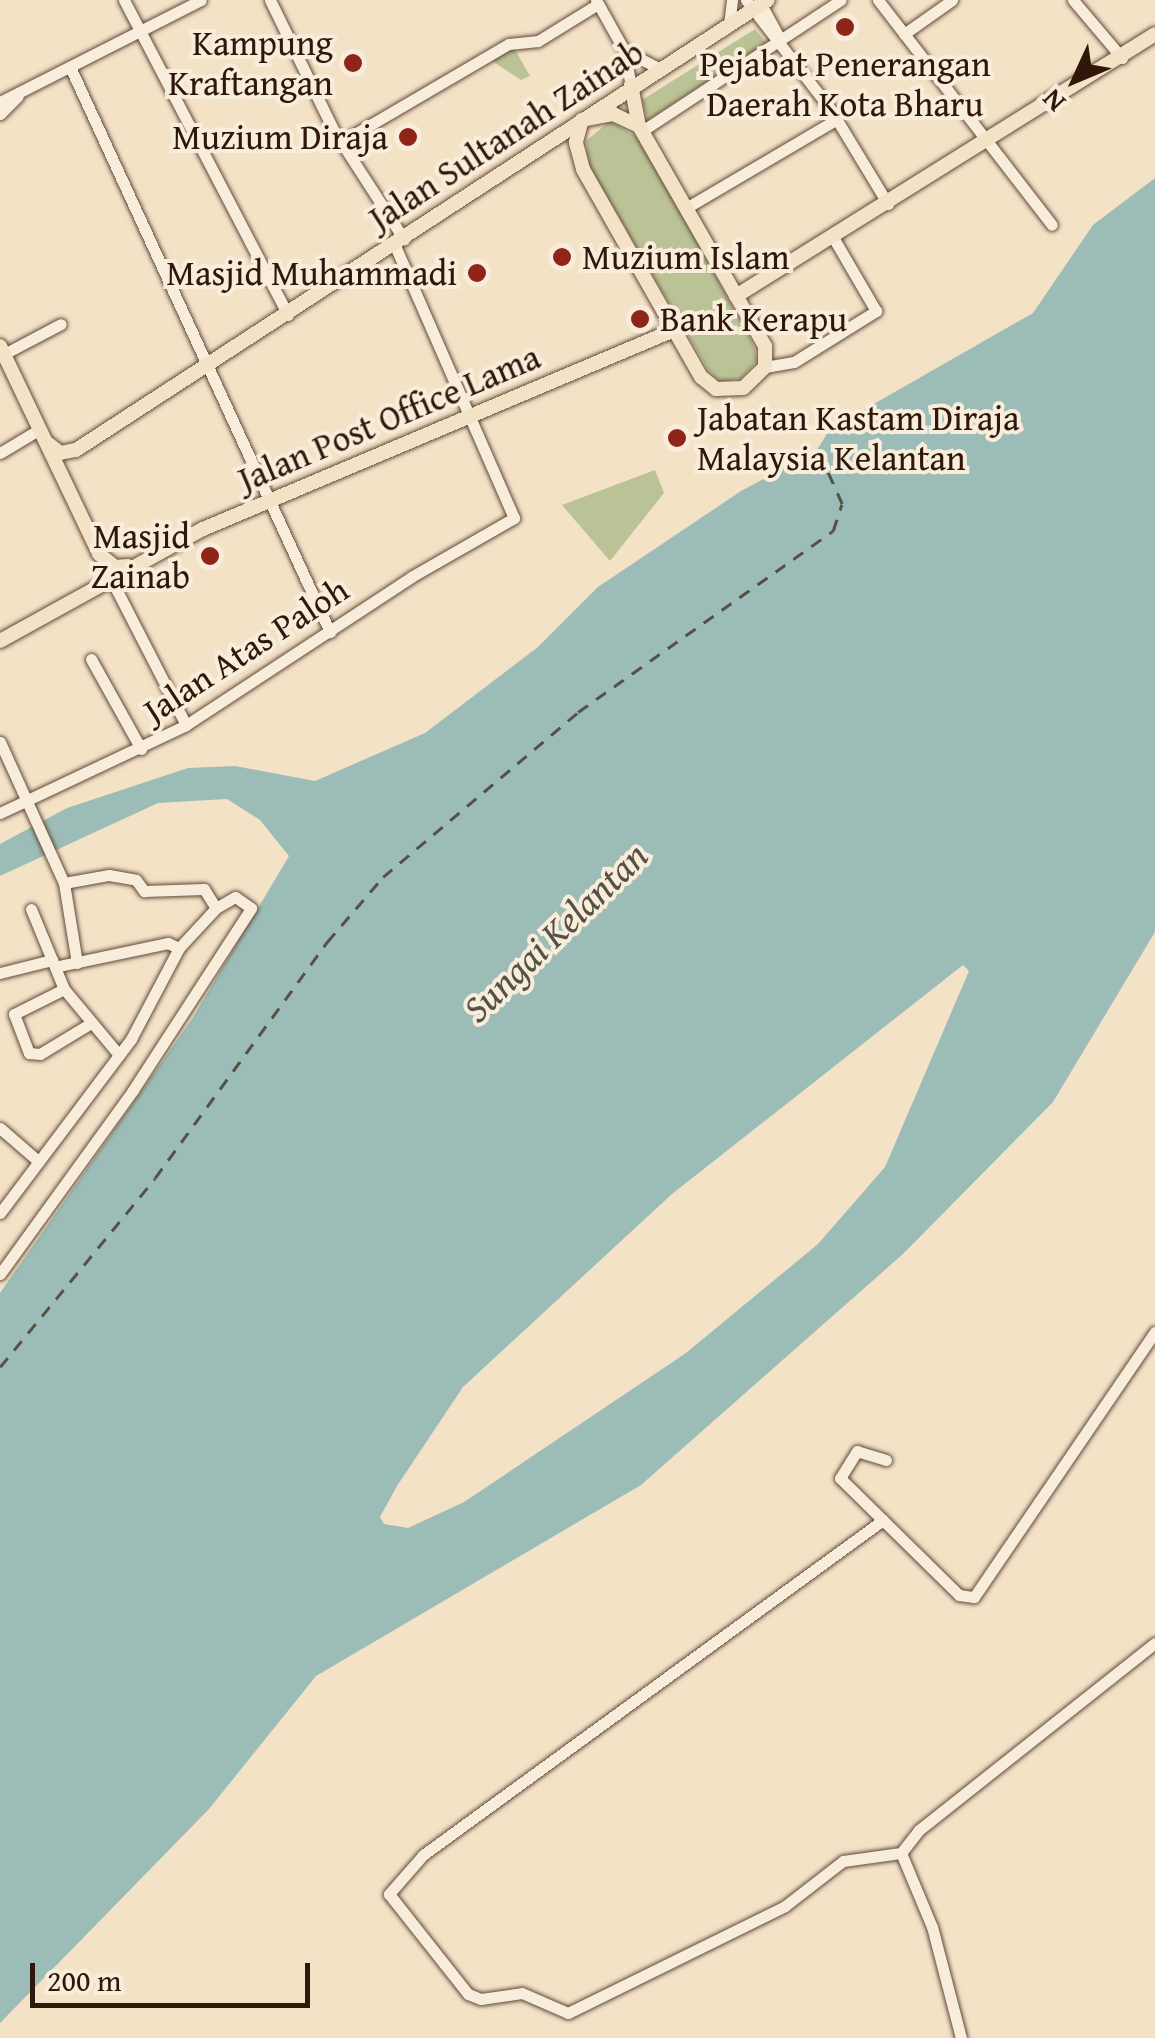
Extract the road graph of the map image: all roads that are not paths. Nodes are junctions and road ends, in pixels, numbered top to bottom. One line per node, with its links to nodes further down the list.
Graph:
1 (124, 0): 12 (street)
2 (201, 0): 12 (street)
3 (270, 0): 28 (street)
4 (732, 0): 11 (street)
5 (842, 0): 15 (street)
6 (878, 0): 13 (street)
7 (952, 0): 13 (street)
8 (1073, 0): 17 (street)
9 (597, 2): 16 (street); 28 (street)
10 (757, 3): 11 (main road, Jalan Sultanah Zainab); 15 (street)
11 (729, 25): 19 (main road, Jalan Sultanah Zainab)
12 (142, 32): 18 (street); 35 (street)
13 (904, 34): 27 (street)
14 (1155, 34): 17 (main road)
15 (781, 42): 25 (street); 26 (street)
16 (624, 50): 19 (street); 20 (street)
17 (1122, 58): 27 (main road)
18 (71, 69): 21 (street); 39 (street)
19 (660, 69): 20 (main road, Jalan Sultanah Zainab)
20 (631, 85): 24 (main road, Jalan Sultanah Zainab); 26 (main road)
21 (18, 96): 22 (street); 23 (street)
22 (0, 102)
23 (0, 114)
24 (582, 120): 26 (main road); 33 (main road, Jalan Sultanah Zainab); 37 (main road)
25 (838, 120): 29 (street); 30 (street)
26 (641, 129): 30 (main road)
27 (992, 141): 29 (main road); 31 (street)
28 (341, 142): 33 (street)
29 (888, 204): 32 (main road)
30 (686, 208): 34 (main road)
31 (1052, 225)
32 (832, 237): 34 (main road); 40 (street)
33 (399, 242): 35 (main road, Jalan Sultanah Zainab); 41 (street)
34 (736, 296): 40 (main road)
35 (288, 315): 39 (main road, Jalan Sultanah Zainab)
36 (62, 324): 38 (street)
37 (674, 330): 40 (main road); 41 (main road, Jalan Post Office Lama)
38 (1, 350): 42 (main road)
39 (210, 364): 43 (main road, Jalan Sultanah Zainab); 46 (street)
40 (773, 366)
41 (466, 418): 46 (main road, Jalan Post Office Lama); 51 (street, Jalan Atas Paloh)
42 (42, 435): 43 (main road); 44 (street); 45 (main road)
43 (76, 450): 45 (main road)
44 (0, 454)
45 (65, 488): 47 (main road)
46 (271, 499): 48 (main road, Jalan Post Office Lama); 51 (street)
47 (99, 554): 48 (main road); 50 (main road)
48 (128, 566): 49 (main road, Jalan Post Office Lama)
49 (110, 578): 50 (main road, Jalan Post Office Lama); 54 (street)
50 (80, 594): 52 (main road, Jalan Post Office Lama)
51 (330, 632): 54 (street, Jalan Atas Paloh)
52 (0, 641)
53 (92, 659): 56 (street)
54 (186, 725): 56 (street, Jalan Atas Paloh)
55 (0, 742): 57 (street)
56 (140, 749): 57 (street, Jalan Atas Paloh)
57 (30, 800): 58 (street, Jalan Atas Paloh); 59 (street)
58 (0, 814)
59 (62, 878): 60 (street); 64 (street)
60 (216, 908): 62 (street); 72 (street)
61 (31, 909): 63 (street)
62 (179, 948): 64 (street); 68 (street)
63 (56, 963): 64 (street); 65 (street); 66 (street)
64 (77, 963)
65 (0, 973)
66 (64, 989): 67 (street); 67 (street)
67 (91, 1022): 68 (street)
68 (119, 1055): 70 (street)
69 (0, 1128): 70 (street)
70 (37, 1160): 71 (street)
71 (1, 1210)
72 (0, 1274)
73 (1155, 1332): 75 (street)
74 (886, 1460): 75 (street)
75 (883, 1520): 77 (street)
76 (1155, 1644): 77 (street)
77 (901, 1853): 78 (street)
78 (961, 2038)

